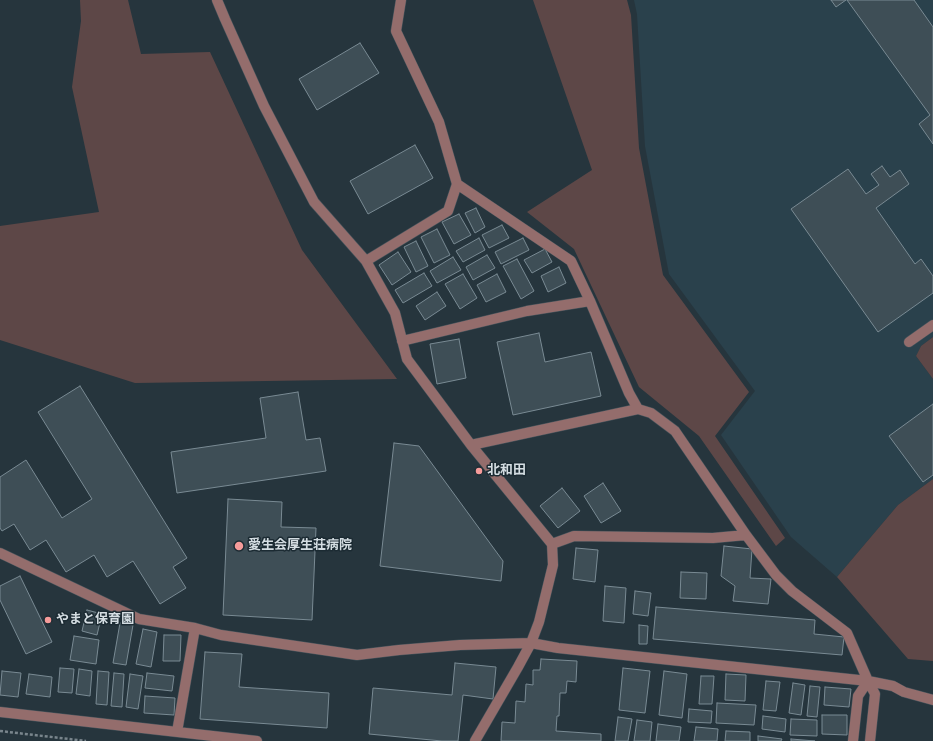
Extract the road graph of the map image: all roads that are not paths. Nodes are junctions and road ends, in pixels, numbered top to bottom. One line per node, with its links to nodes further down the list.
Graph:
1 (218, 0): 4 (street)
2 (401, 0): 3 (street)
3 (457, 184): 4 (street); 5 (street)
4 (366, 261): 7 (street)
5 (590, 301): 7 (street); 9 (street)
6 (933, 325): 8 (street)
7 (402, 341): 10 (street)
8 (909, 342)
9 (638, 409): 10 (street); 11 (street)
10 (471, 445): 12 (street)
11 (746, 535): 12 (street); 16 (street)
12 (552, 544): 15 (street)
13 (0, 553): 14 (street)
14 (195, 628): 15 (street); 19 (street)
15 (531, 643): 16 (street); 21 (street)
16 (868, 680): 17 (street); 22 (street); 23 (street)
17 (933, 700)
18 (0, 712): 19 (street)
19 (177, 732): 20 (street)
20 (257, 741)
21 (475, 741)
22 (852, 741)
23 (870, 741)

